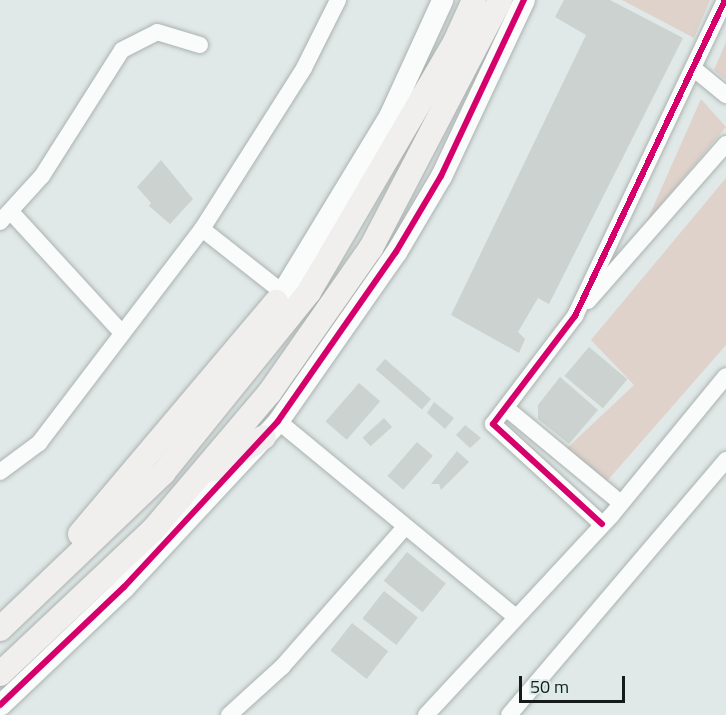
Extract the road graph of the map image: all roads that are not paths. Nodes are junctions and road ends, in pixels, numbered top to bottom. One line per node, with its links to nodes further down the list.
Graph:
1 (338, 0): 12 (street)
2 (442, 0): 13 (street)
3 (474, 0): 26 (main road)
4 (500, 0): 21 (main road)
5 (524, 0): 18 (street)
6 (725, 0): 8 (street)
7 (200, 45): 11 (street)
8 (693, 68): 9 (street); 14 (street)
9 (726, 95)
10 (726, 144): 14 (street)
11 (6, 218): 15 (street)
12 (202, 229): 13 (street); 15 (street)
13 (279, 297): 26 (main road)
14 (575, 316): 17 (street)
15 (121, 332): 20 (street)
16 (726, 376): 22 (street)
17 (506, 408): 22 (street); 23 (street)
18 (271, 429): 21 (main road); 24 (street); 28 (street)
19 (726, 460): 31 (street)
20 (1, 470)
21 (192, 483): 27 (main road)
22 (621, 503): 23 (street)
23 (602, 524): 25 (street)
24 (405, 527): 25 (street); 29 (street)
25 (516, 617): 30 (street)
26 (0, 629)
27 (0, 674)
28 (0, 705)
29 (229, 715)
30 (426, 715)
31 (509, 715)

